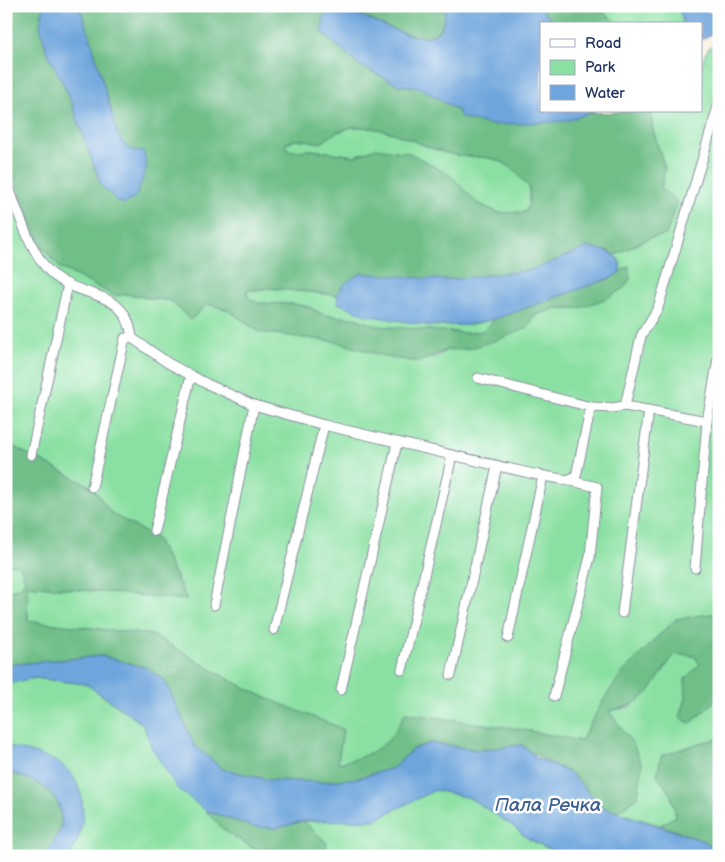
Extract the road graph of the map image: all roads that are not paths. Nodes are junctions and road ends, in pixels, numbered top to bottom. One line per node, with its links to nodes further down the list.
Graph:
1 (719, 103): 11 (street)
2 (6, 179): 3 (street)
3 (10, 190): 4 (street); 5 (street)
4 (6, 214)
5 (68, 284): 6 (street); 17 (street)
6 (132, 338): 8 (street); 22 (street)
7 (719, 353): 14 (street)
8 (191, 375): 10 (street); 23 (street)
9 (478, 378): 12 (street)
10 (254, 405): 15 (street); 25 (street)
11 (625, 406): 12 (street); 13 (street)
12 (591, 407): 21 (street)
13 (649, 410): 14 (street); 26 (street)
14 (707, 421): 24 (street)
15 (324, 425): 16 (street); 27 (street)
16 (397, 443): 18 (street); 31 (street)
17 (31, 456)
18 (452, 456): 19 (street); 29 (street)
19 (497, 466): 20 (street); 30 (street)
20 (543, 476): 21 (street); 28 (street)
21 (567, 480): 32 (street)
22 (92, 487)
23 (154, 531)
24 (694, 568)
25 (214, 605)
26 (622, 613)
27 (274, 630)
28 (508, 638)
29 (402, 670)
30 (451, 675)
31 (341, 690)
32 (554, 696)

